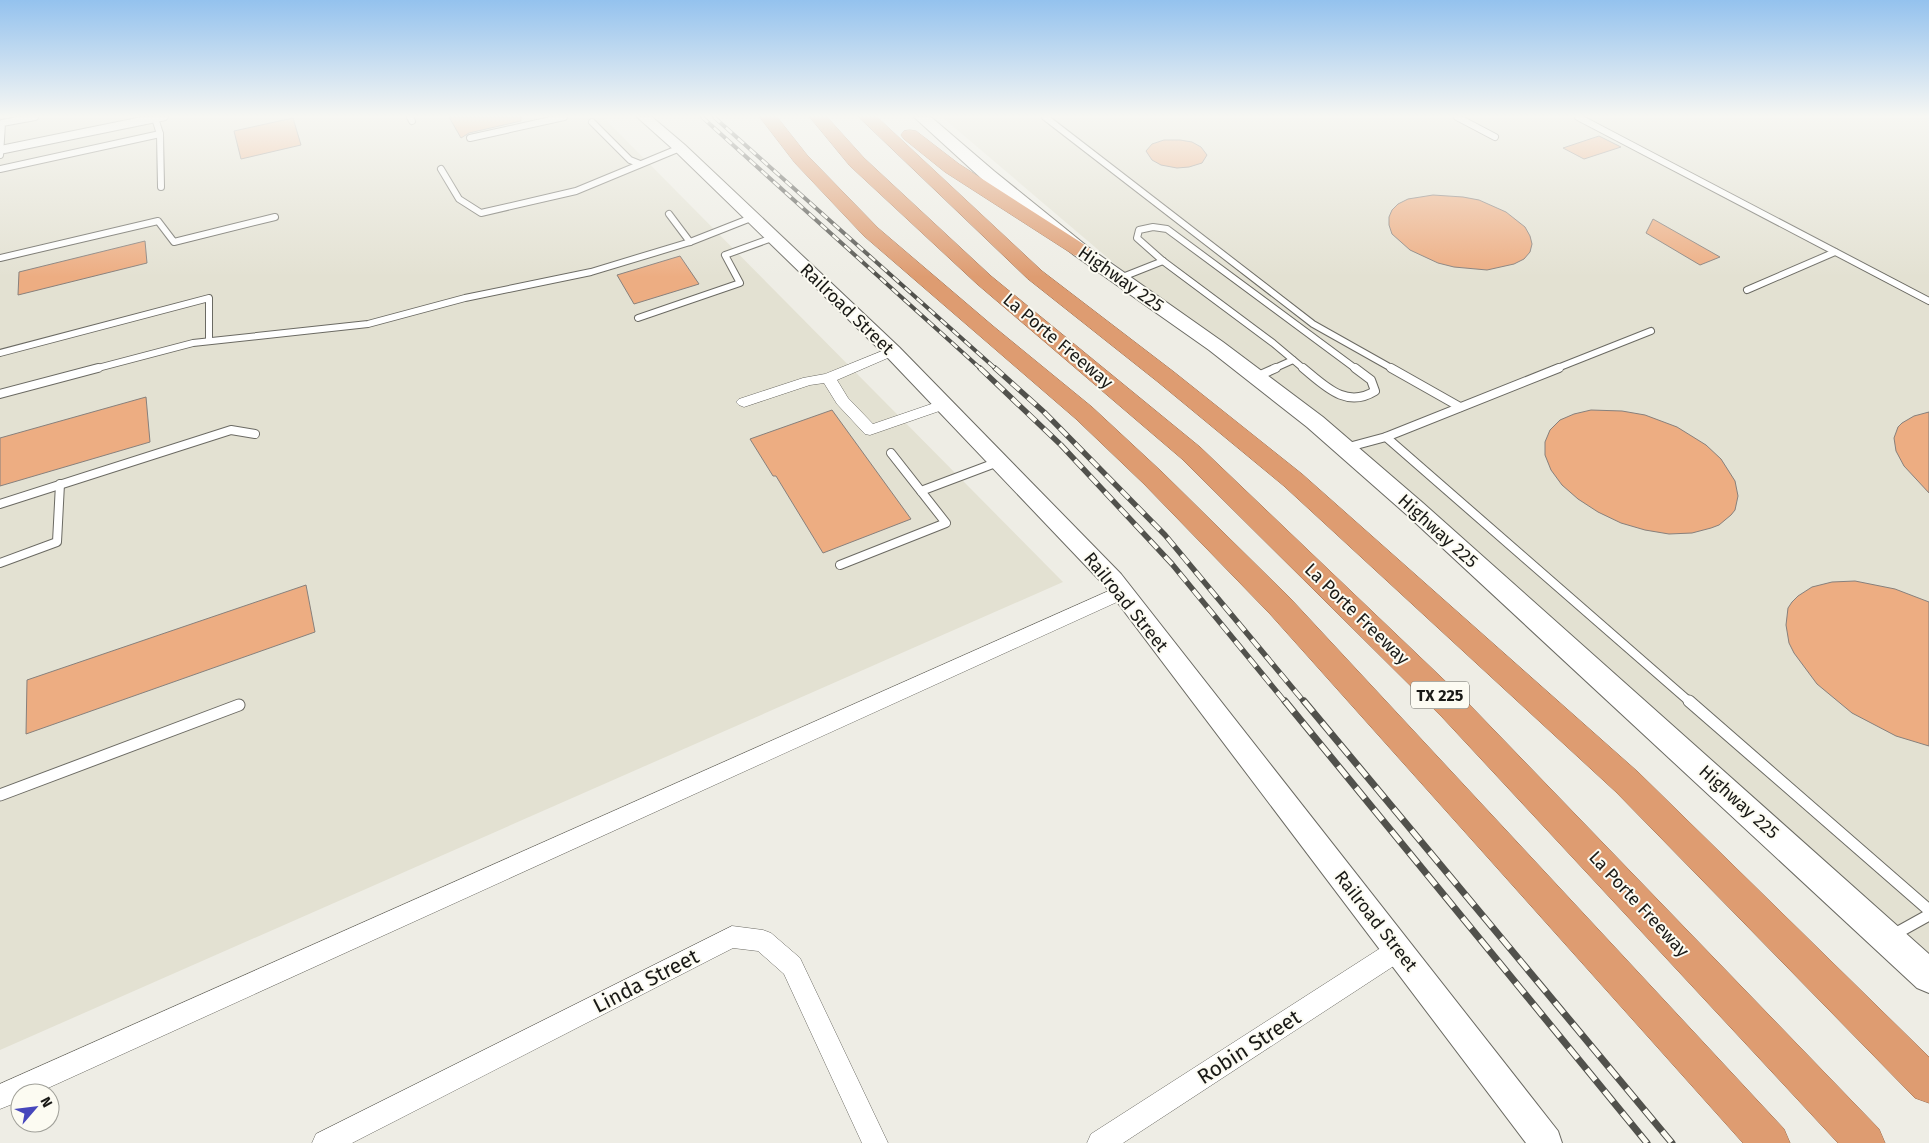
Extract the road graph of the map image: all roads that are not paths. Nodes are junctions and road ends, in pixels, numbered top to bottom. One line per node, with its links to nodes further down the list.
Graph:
1 (161, 170): 12 (lane)
2 (442, 170): 3 (lane)
3 (625, 170)
4 (703, 170): 15 (street, Railroad Street)
5 (812, 170): 61 (highway)
6 (866, 170): 62 (highway, La Porte Freeway / TX 225)
7 (924, 170): 55 (highway, La Porte Freeway)
8 (956, 170): 18 (highway)
9 (983, 170): 18 (main road, Highway 225)
10 (1114, 170): 36 (lane)
11 (1680, 170): 19 (lane)
12 (161, 187)
13 (669, 214): 17 (lane)
14 (275, 217): 20 (lane)
15 (751, 218): 16 (street, Railroad Street); 17 (lane)
16 (772, 238): 25 (lane); 28 (street, Railroad Street)
17 (690, 242): 27 (lane)
18 (1081, 251): 22 (main road, Highway 225)
19 (1835, 252): 23 (lane); 24 (lane)
20 (0, 258)
21 (1163, 260): 22 (lane); 30 (lane); 30 (lane)
22 (1120, 278): 31 (main road, Highway 225)
23 (1747, 290)
24 (1929, 301)
25 (638, 318)
26 (1650, 331): 36 (lane)
27 (209, 341): 29 (lane); 33 (lane)
28 (892, 351): 32 (street); 35 (street, Railroad Street)
29 (0, 352)
30 (1293, 360): 31 (lane)
31 (1256, 377): 39 (main road, Highway 225)
32 (828, 378): 34 (street); 35 (street)
33 (0, 394)
34 (744, 402)
35 (942, 405): 41 (street, Railroad Street)
36 (1460, 407): 38 (lane)
37 (255, 434): 42 (lane)
38 (1386, 437): 39 (lane); 50 (lane)
39 (1344, 448): 52 (main road, Highway 225)
40 (891, 453): 43 (lane)
41 (998, 462): 43 (lane); 47 (street, Railroad Street)
42 (60, 484): 44 (lane); 45 (lane)
43 (921, 491): 46 (lane)
44 (0, 504)
45 (0, 563)
46 (840, 565)
47 (1122, 592): 53 (street, Railroad Street); 56 (street)
48 (239, 705): 49 (lane)
49 (0, 795)
50 (1929, 910)
51 (1929, 915): 52 (lane)
52 (1888, 938): 54 (main road, Highway 225)
53 (1398, 950): 59 (street, Robin Street); 60 (street, Railroad Street)
54 (1929, 976)
55 (1929, 1084)
56 (0, 1097)
57 (325, 1143): 58 (street, Linda Street)
58 (874, 1143)
59 (1100, 1143)
60 (1546, 1143)
61 (1770, 1143)
62 (1865, 1143)

